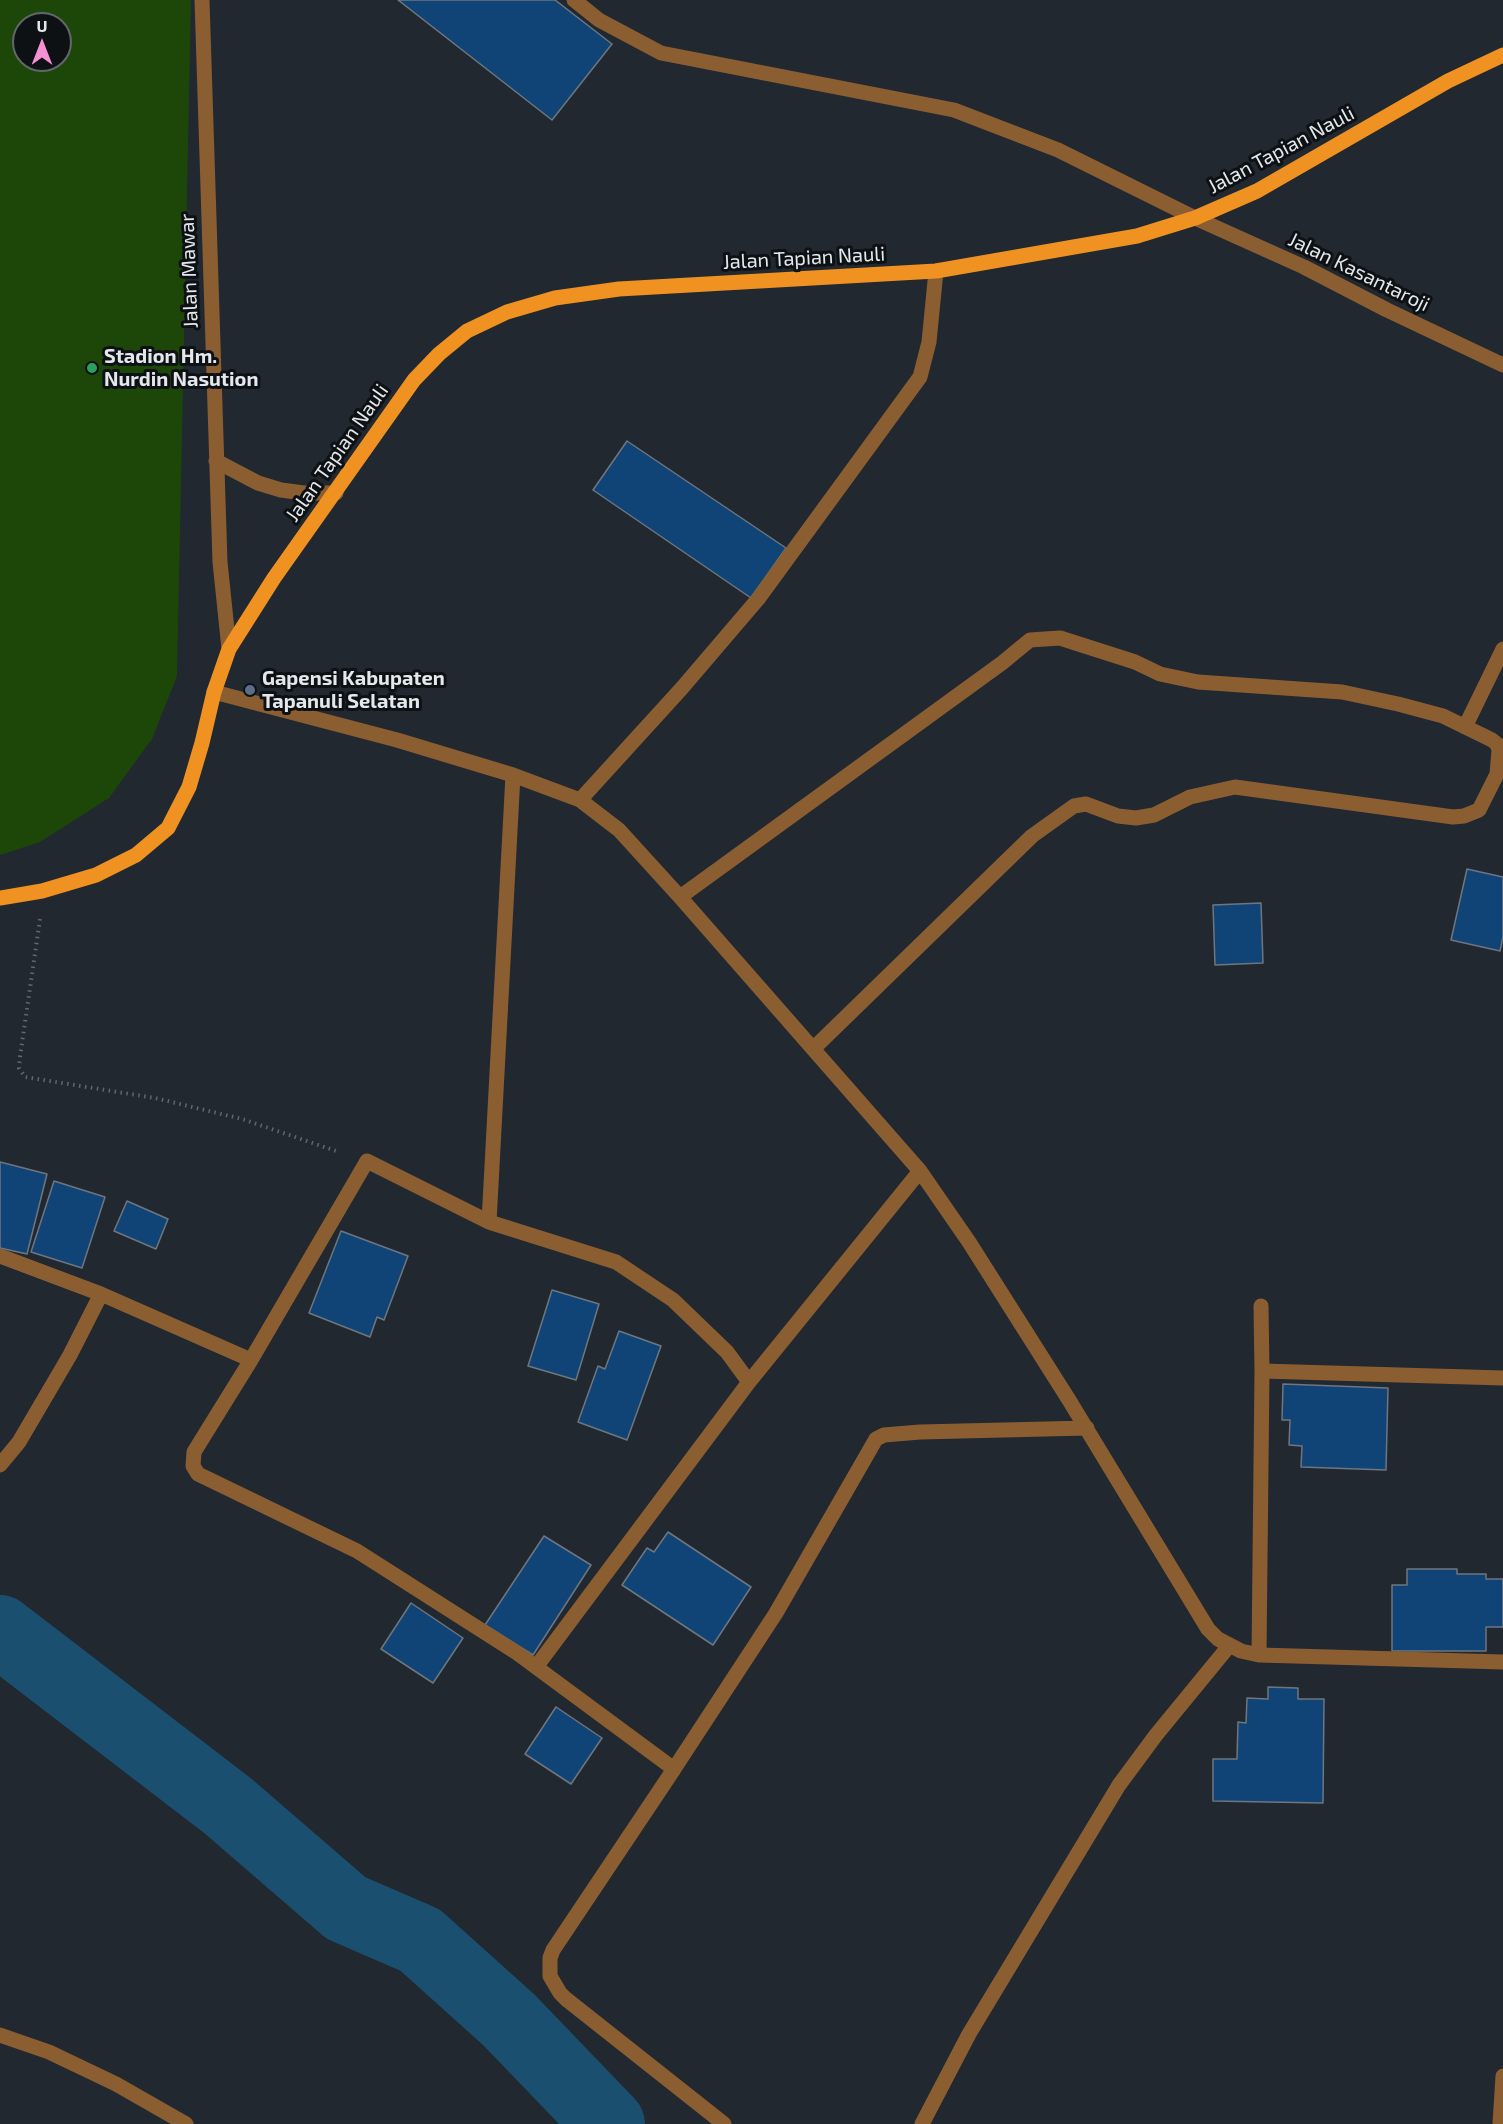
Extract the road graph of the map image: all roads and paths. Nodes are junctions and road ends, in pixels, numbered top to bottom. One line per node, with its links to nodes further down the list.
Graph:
1 (202, 0): 7 (street, Jalan Mawar)
2 (574, 0): 4 (street, Jalan Kasantaroji)
3 (1503, 55): 4 (main road, Jalan Tapian Nauli)
4 (1195, 218): 5 (main road, Jalan Tapian Nauli); 6 (street, Jalan Kasantaroji)
5 (936, 271): 8 (main road, Jalan Tapian Nauli); 14 (street)
6 (1503, 365)
7 (216, 461): 8 (street); 9 (street, Jalan Mawar)
8 (336, 493): 9 (main road, Jalan Tapian Nauli)
9 (229, 649): 11 (main road, Jalan Tapian Nauli)
10 (1503, 649): 12 (street)
11 (214, 692): 13 (street); 15 (main road, Jalan Tapian Nauli)
12 (1465, 727): 16 (street); 18 (street)
13 (513, 775): 14 (street); 21 (street)
14 (580, 800): 16 (street)
15 (42, 891): 17 (main road, Jalan Tapian Nauli); 19 (path)
16 (680, 897): 18 (street)
17 (0, 898)
18 (814, 1048): 20 (street)
19 (367, 1161): 21 (street); 25 (street)
20 (920, 1171): 28 (street); 29 (street)
21 (489, 1222): 28 (street)
22 (0, 1256): 23 (street)
23 (101, 1294): 25 (street); 30 (street)
24 (1261, 1306): 26 (street)
25 (251, 1360): 34 (street)
26 (1262, 1371): 27 (street); 32 (street)
27 (1503, 1378)
28 (749, 1382): 34 (street)
29 (1087, 1428): 31 (street); 35 (street)
30 (0, 1465)
31 (1229, 1646): 32 (street); 40 (street)
32 (1259, 1655): 33 (street)
33 (1503, 1662)
34 (536, 1667): 35 (street)
35 (674, 1769): 39 (street)
36 (0, 2034): 38 (street)
37 (1503, 2076): 41 (street)
38 (186, 2124)
39 (724, 2124)
40 (922, 2124)
41 (1500, 2124)

